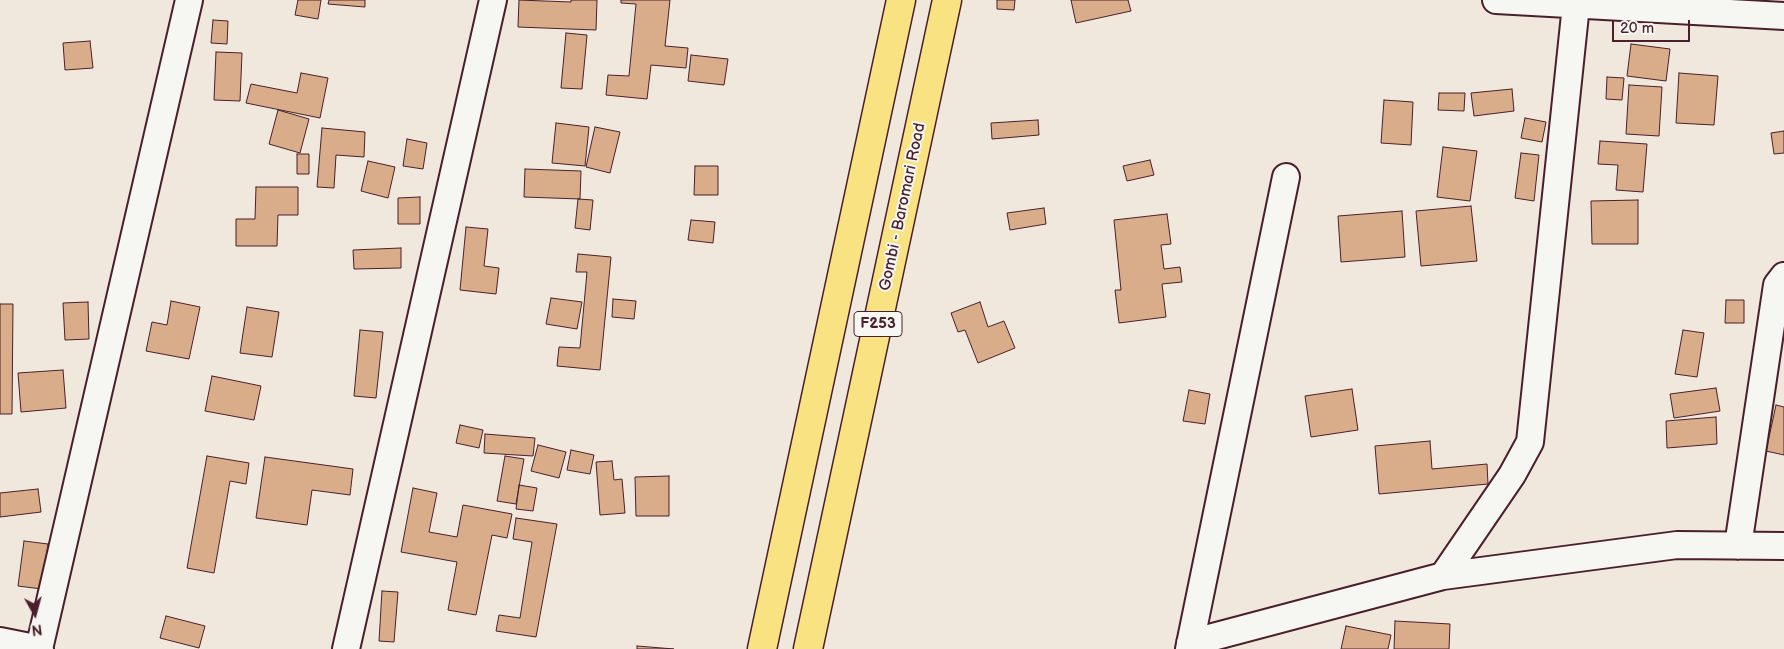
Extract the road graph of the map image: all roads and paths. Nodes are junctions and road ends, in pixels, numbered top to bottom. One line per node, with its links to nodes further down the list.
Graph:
1 (189, 0): 15 (street)
2 (494, 0): 16 (street)
3 (901, 0): 17 (main road, F253)
4 (947, 0): 18 (main road, Gombi - Baromari Road / F253)
5 (1496, 0): 6 (street)
6 (1576, 5): 7 (street); 12 (street)
7 (1784, 16)
8 (1286, 177): 14 (street)
9 (1784, 276): 10 (street)
10 (1738, 546): 11 (street); 12 (street)
11 (1784, 546)
12 (1443, 576): 14 (street)
13 (0, 641): 15 (street)
14 (1190, 646)
15 (39, 649)
16 (346, 649)
17 (762, 649)
18 (808, 649)

